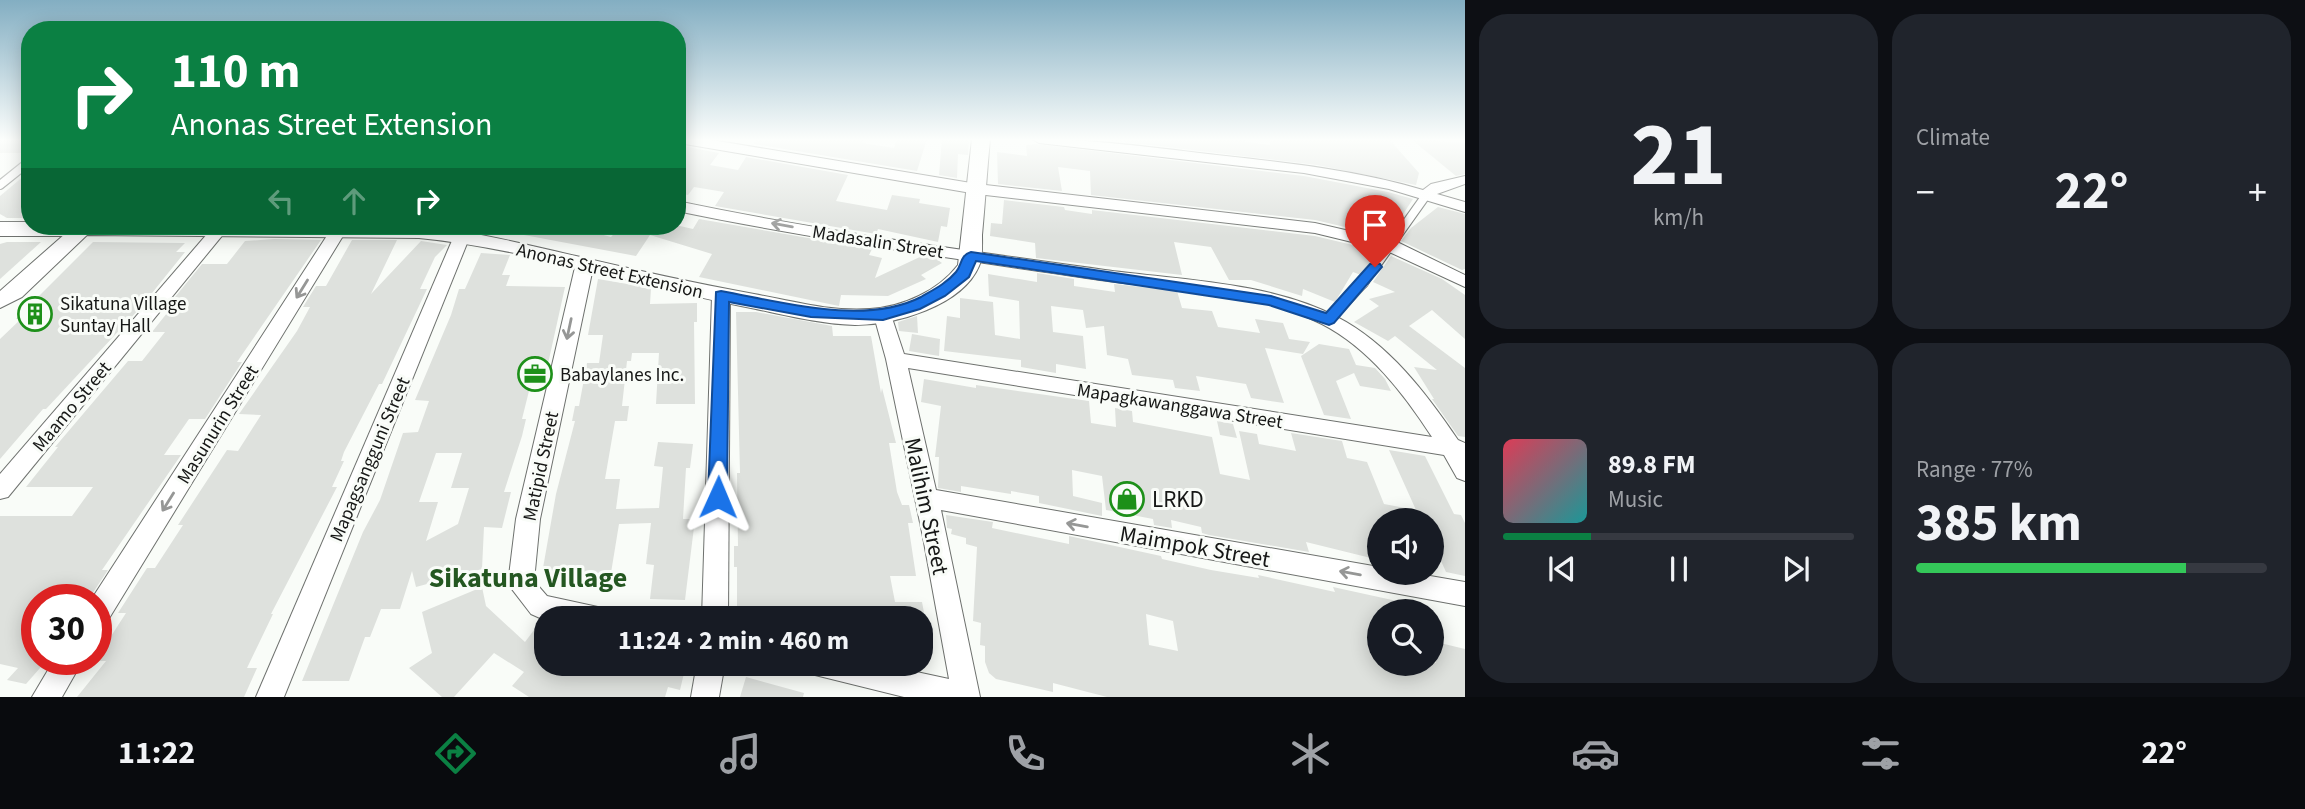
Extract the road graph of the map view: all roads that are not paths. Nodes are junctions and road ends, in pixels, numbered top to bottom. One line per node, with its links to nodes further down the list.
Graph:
1 (17, 172): 6 (lane)
2 (873, 172): 7 (street)
3 (978, 172): 7 (street)
4 (1316, 172): 8 (street)
5 (1465, 180): 8 (street)
6 (0, 185)
7 (977, 189): 19 (street); 20 (street)
8 (1427, 194): 9 (street); 19 (lane)
9 (1465, 207)
10 (686, 208): 20 (street, Madasalin Street, one-way to 10)
11 (21, 228): 12 (main road, Anonas Street Extension)
12 (0, 229)
13 (68, 235): 23 (street)
14 (69, 235): 25 (street)
15 (215, 235): 31 (street, Maamo Street)
16 (335, 235): 33 (street, Masunurin Street, one-way to 33)
17 (466, 235): 41 (street, Mapagsangguni Street)
18 (483, 235): 21 (street, Anonas Street Extension)
19 (1391, 246): 22 (street); 27 (lane)
20 (971, 256): 26 (street, Anonas Street Extension); 27 (street, Madasalin Street)
21 (585, 263): 24 (street, Anonas Street Extension); 35 (street, Matipid Street, one-way to 35)
22 (1465, 282)
23 (0, 293)
24 (721, 296): 26 (street, Anonas Street Extension); 36 (street)
25 (0, 301)
26 (883, 316): 28 (street, Malihim Street)
27 (1329, 320): 29 (street, Madasalin Street)
28 (896, 359): 29 (street, Mapagkawanggawa Street); 32 (street, Malihim Street)
29 (1458, 449): 30 (street, Madasalin Street)
30 (1465, 472)
31 (0, 490)
32 (925, 498): 34 (street, Maimpok Street, one-way to 32); 43 (street, Malihim Street)
33 (112, 591)
34 (1465, 594)
35 (540, 606)
36 (715, 606)
37 (60, 675): 40 (street)
38 (709, 676): 42 (street)
39 (872, 676): 43 (street)
40 (46, 697)
41 (271, 697)
42 (705, 697)
43 (966, 697)

